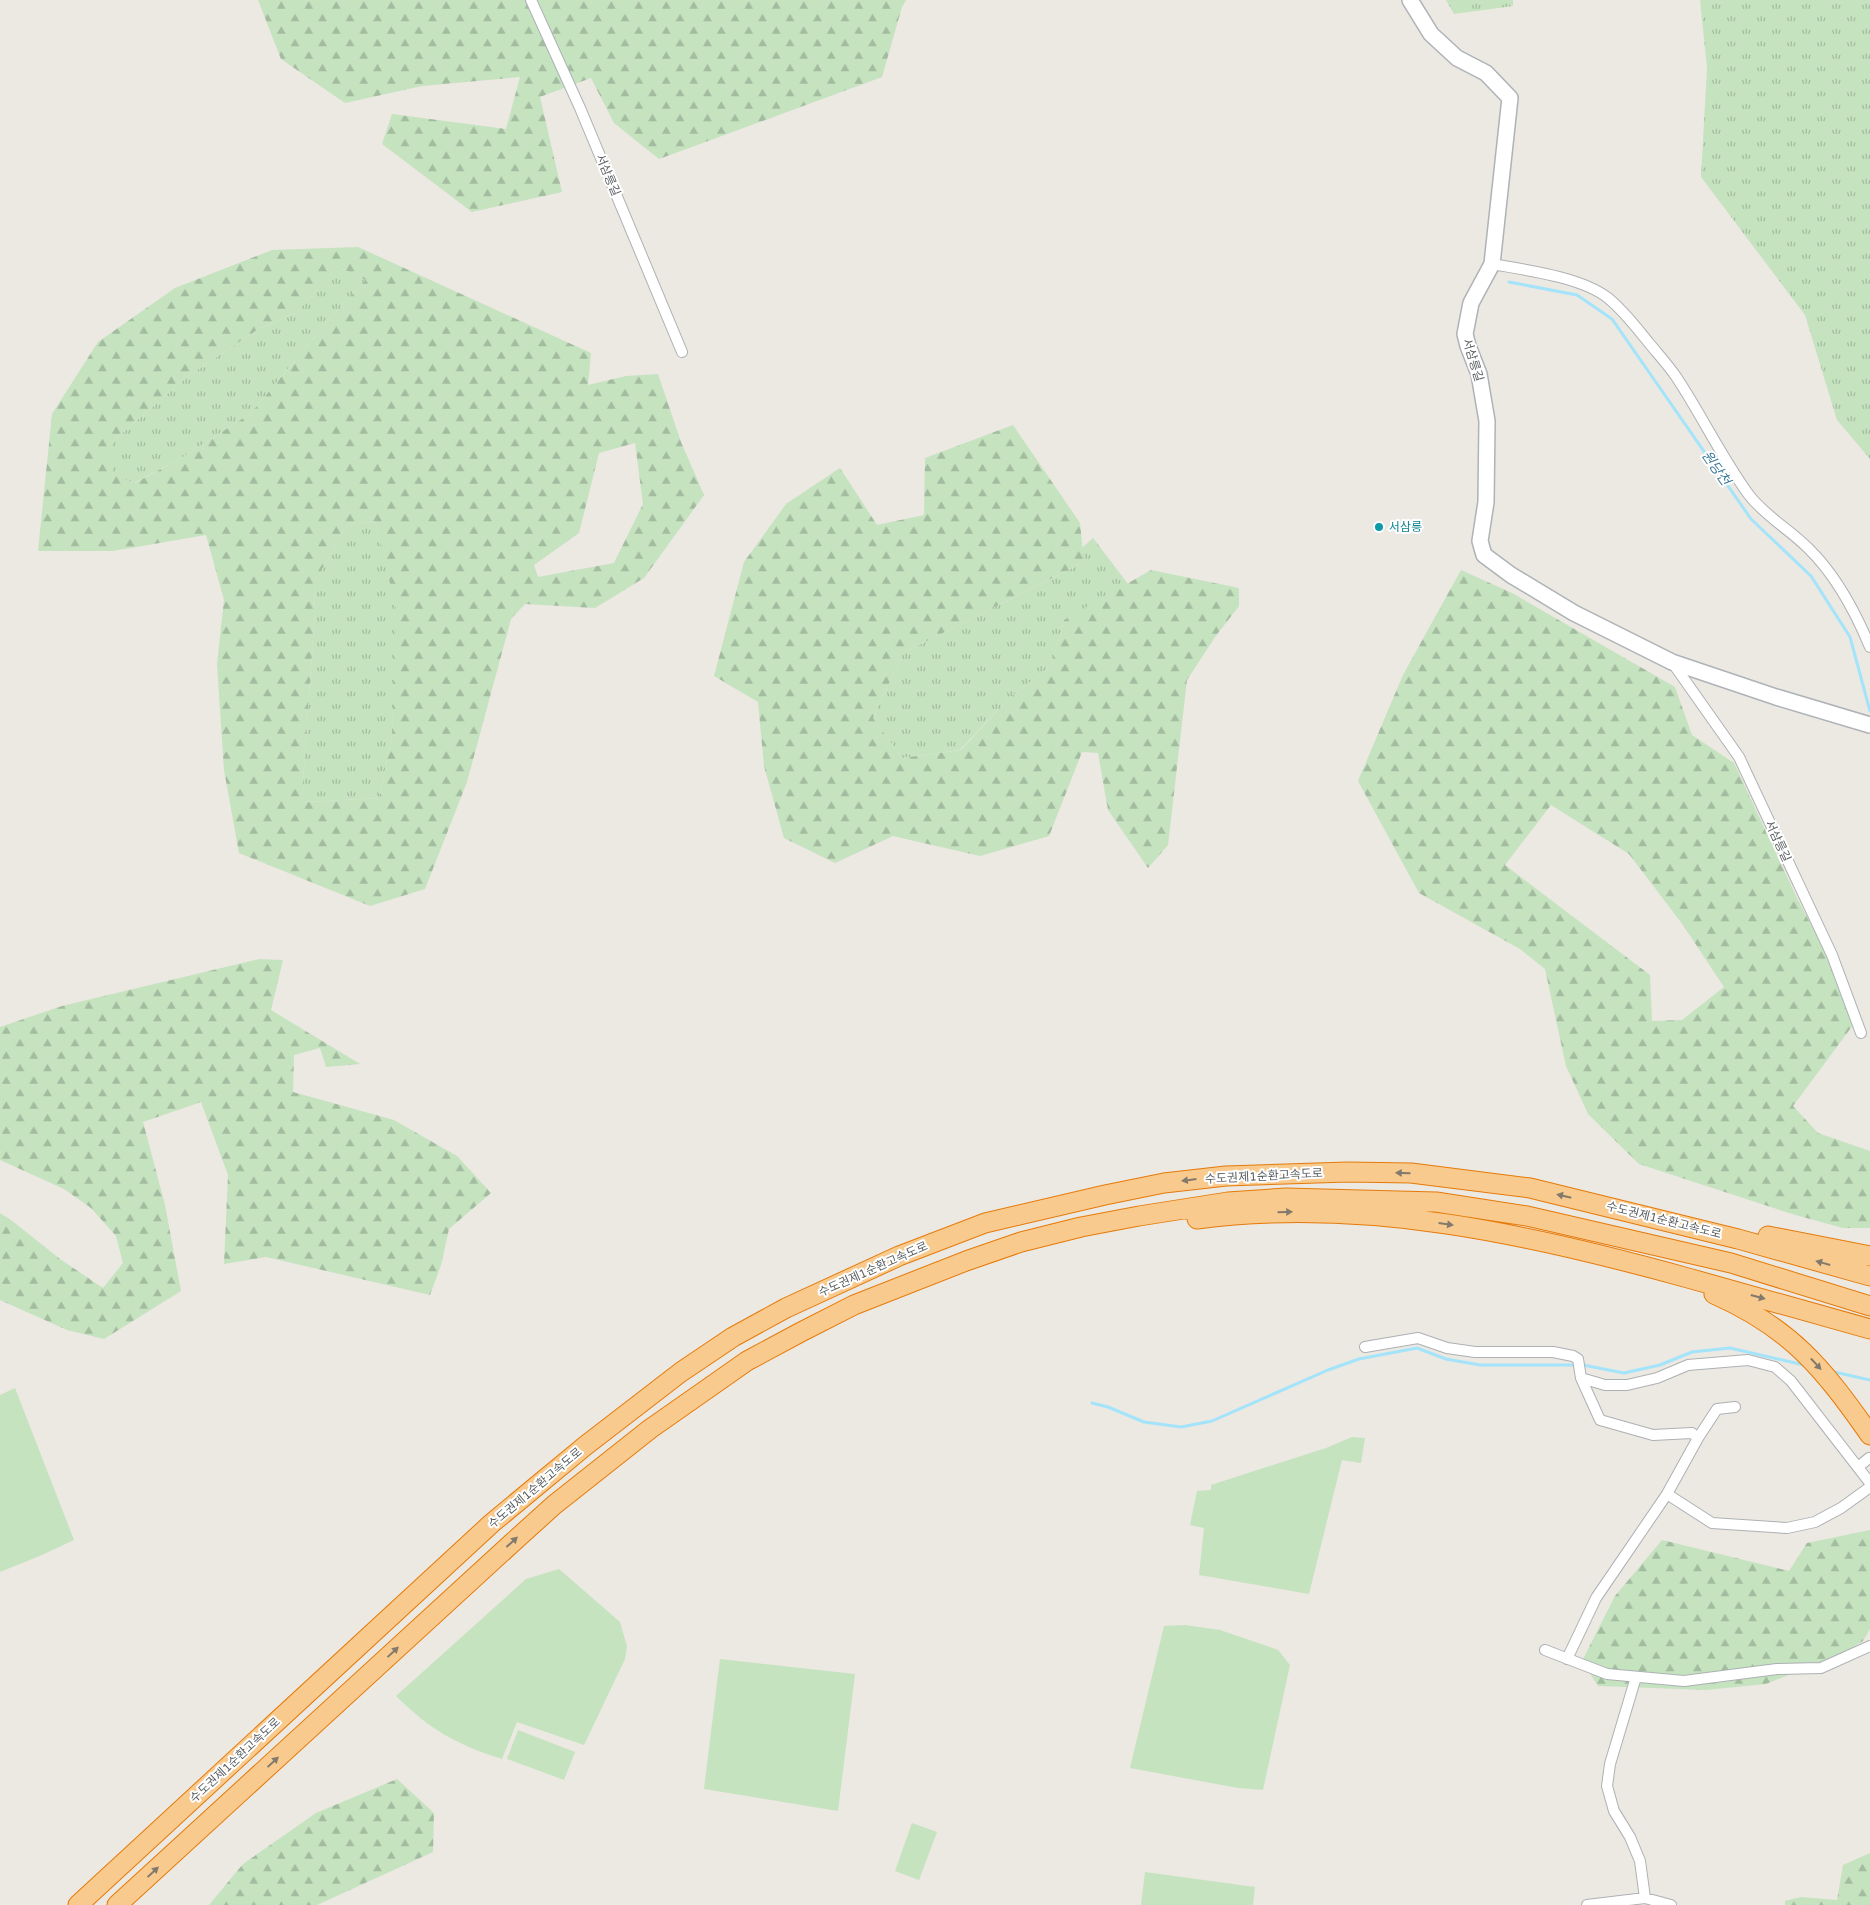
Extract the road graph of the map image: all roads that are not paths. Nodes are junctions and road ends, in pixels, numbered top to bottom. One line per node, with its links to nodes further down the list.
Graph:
1 (531, 0): 4 (street, 서삼릉길)
2 (1410, 0): 3 (street, 서삼릉길)
3 (1492, 264): 5 (street); 6 (street, 서삼릉길)
4 (682, 352)
5 (1870, 647)
6 (1672, 662): 7 (street, 서삼릉길); 8 (street, 서삼릉길)
7 (1870, 725)
8 (1861, 1033)
9 (1592, 1202): 12 (highway); 13 (highway, 수도권제1순환고속도로, one-way to 9); 31 (highway, 수도권제1순환고속도로, one-way to 31)
10 (1567, 1246): 11 (highway, one-way to 10); 15 (highway, one-way to 15); 19 (highway, one-way to 19)
11 (994, 1251): 14 (highway, 수도권제1순환고속도로); 32 (highway, 수도권제1순환고속도로, one-way to 11)
12 (1870, 1256)
13 (1870, 1276)
14 (1870, 1306)
15 (1870, 1329)
16 (1365, 1347): 17 (street)
17 (1580, 1375): 20 (street); 22 (street)
18 (1735, 1406): 20 (street)
19 (1870, 1435)
20 (1698, 1438): 25 (street)
21 (1869, 1458): 22 (street)
22 (1858, 1466): 23 (street)
23 (1870, 1482)
24 (1870, 1487): 25 (street)
25 (1667, 1494): 28 (street)
26 (1870, 1646): 29 (street)
27 (1545, 1650): 28 (street)
28 (1567, 1659): 29 (street)
29 (1636, 1677): 30 (street)
30 (1645, 1898): 33 (street); 34 (street)
31 (78, 1905)
32 (117, 1905)
33 (1587, 1905)
34 (1671, 1905)

